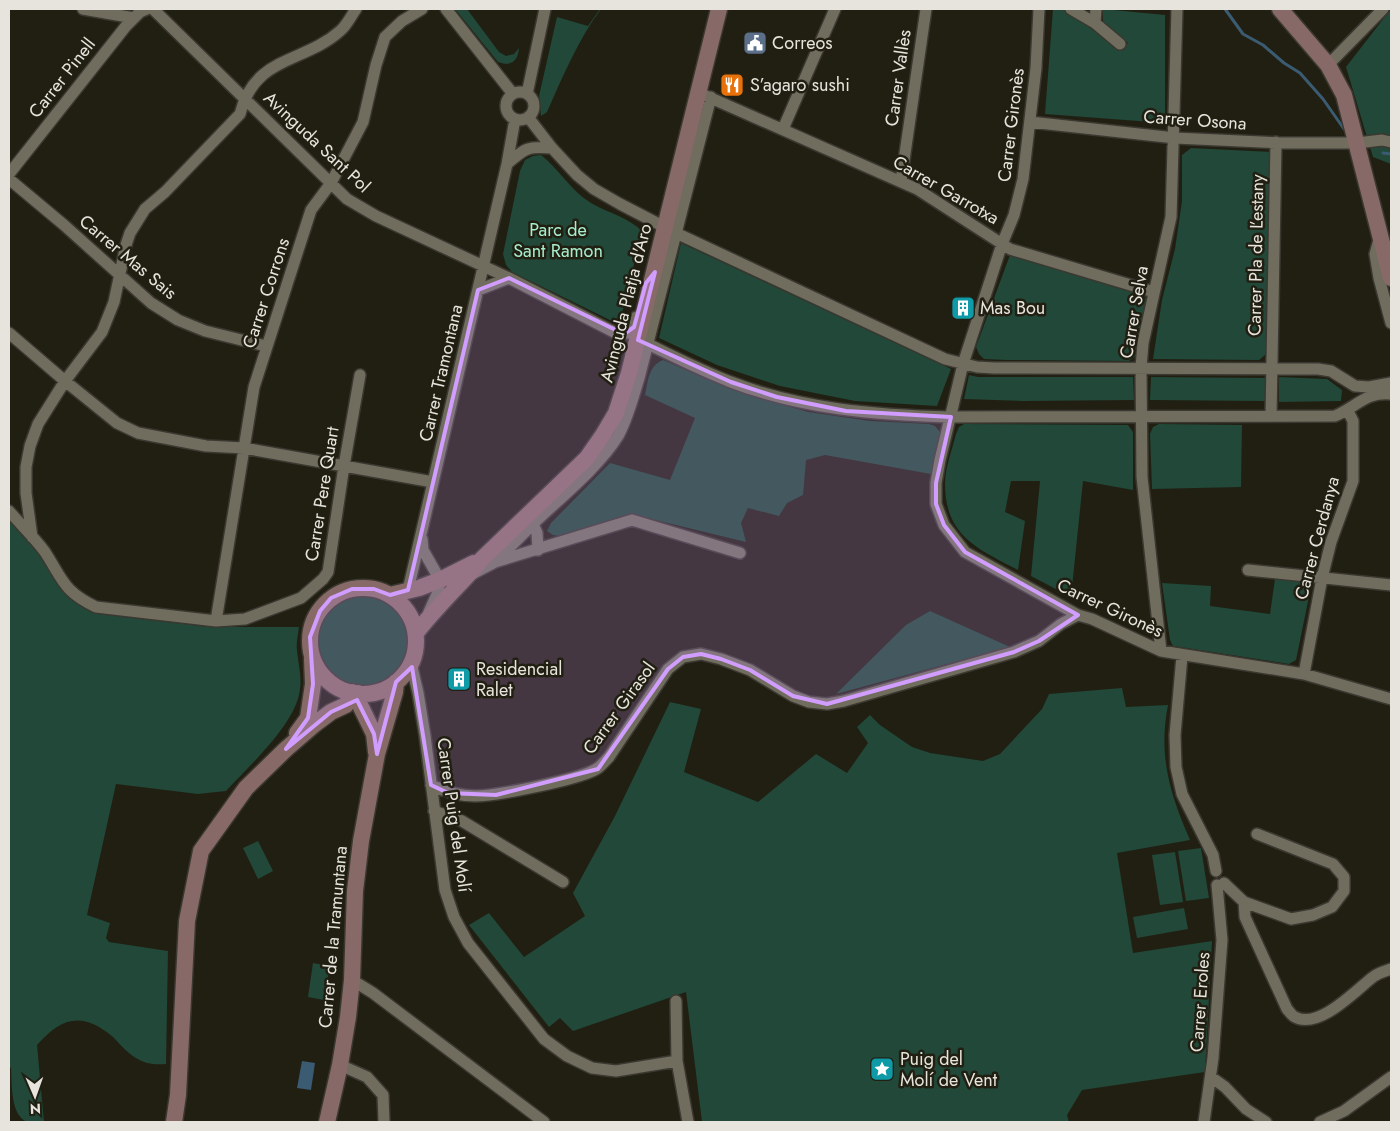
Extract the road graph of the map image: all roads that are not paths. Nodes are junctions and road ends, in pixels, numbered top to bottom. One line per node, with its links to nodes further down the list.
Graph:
1 (83, 9): 17 (street)
2 (147, 9): 17 (street, Carrer Pinell)
3 (153, 9): 24 (street, Avinguda Sant Pol)
4 (356, 9): 24 (street)
5 (422, 9): 38 (street, Carrer Corrons)
6 (446, 9): 21 (street)
7 (545, 9): 22 (street)
8 (719, 9): 23 (main road, Avinguda Platja d'Aro)
9 (836, 9): 28 (street)
10 (926, 9): 37 (street, Carrer Vallès)
11 (1039, 9): 27 (street, Carrer Gironès)
12 (1071, 9): 18 (street)
13 (1096, 9): 18 (street)
14 (1177, 9): 29 (street, Carrer Selva)
15 (1280, 9): 20 (main road)
16 (1383, 9): 20 (street)
17 (134, 18): 35 (street, Carrer Pinell)
18 (1095, 23): 19 (street)
19 (1120, 44)
20 (1328, 64): 32 (main road)
21 (513, 94): 22 (street); 26 (street)
22 (527, 94): 25 (street)
23 (704, 95): 28 (street, Carrer Garrotxa); 39 (main road, Avinguda Platja d'Aro)
24 (244, 98): 38 (street, Avinguda Sant Pol); 44 (street)
25 (528, 117): 26 (street); 33 (street)
26 (515, 119): 34 (street, Carrer Tramontana)
27 (1030, 122): 29 (street, Carrer Osona); 41 (street, Carrer Gironès)
28 (783, 129): 37 (street, Carrer Garrotxa)
29 (1174, 138): 30 (street, Carrer Osona); 48 (street, Carrer Selva)
30 (1276, 142): 32 (street, Carrer Osona); 55 (street, Carrer Pla de Ľestany)
31 (1391, 142): 32 (street, Carrer Osona)
32 (1357, 143): 40 (main road)
33 (552, 148): 34 (street); 39 (street)
34 (507, 164): 42 (street, Carrer Tramontana)
35 (9, 174)
36 (9, 179): 44 (street, Carrer Mas Sais)
37 (901, 181): 41 (street, Carrer Garrotxa)
38 (331, 183): 42 (street, Avinguda Sant Pol); 52 (street, Carrer Corrons)
39 (671, 230): 43 (main road, Avinguda Platja d'Aro); 51 (street); 53 (street)
40 (1380, 235): 46 (main road); 49 (street)
41 (1002, 244): 48 (street, Carrer Garrotxa); 53 (street, Carrer Gironès)
42 (483, 267): 45 (street, Avinguda Sant Pol); 47 (street, Carrer Tramontana)
43 (655, 272): 45 (street, Avinguda Sant Pol); 73 (main road, Avinguda Platja d'Aro)
44 (120, 276): 52 (street, Carrer Mas Sais); 57 (street)
45 (509, 278): 47 (street)
46 (1391, 278)
47 (478, 290): 66 (street, Carrer Tramontana)
48 (1154, 292): 54 (street, Carrer Selva)
49 (1391, 323)
50 (9, 333): 57 (street)
51 (648, 344): 62 (street); 68 (street)
52 (266, 346): 64 (street, Carrer Corrons)
53 (963, 364): 54 (street); 62 (street, Carrer Gironès)
54 (1141, 368): 55 (street); 63 (street, Carrer Selva)
55 (1271, 369): 58 (street); 61 (street, Carrer Pla de Ľestany)
56 (360, 375): 65 (street, Carrer Pere Quart)
57 (65, 381): 64 (street); 70 (street)
58 (1389, 381)
59 (1391, 394): 60 (street)
60 (1348, 411): 61 (street); 77 (street, Carrer Cerdanya)
61 (1271, 416): 63 (street)
62 (951, 417): 63 (street); 81 (street, Carrer Gironès)
63 (1140, 417): 84 (street, Carrer Selva)
64 (244, 448): 65 (street); 82 (street, Carrer Corrons)
65 (344, 466): 66 (street); 82 (street, Carrer Pere Quart)
66 (433, 482): 69 (street, Carrer Tramontana)
67 (9, 511): 70 (street, Carrer Pere Quart)
68 (533, 524): 71 (street); 73 (street)
69 (422, 535): 76 (street); 79 (street, Carrer Tramontana)
70 (32, 537): 82 (street, Carrer Pere Quart)
71 (538, 550): 72 (street); 73 (street)
72 (740, 553)
73 (489, 560): 75 (main road, Avinguda Platja d'Aro)
74 (1248, 570): 77 (street)
75 (465, 572): 76 (main road); 83 (main road, Avinguda Platja d'Aro)
76 (436, 573): 79 (main road); 83 (street)
77 (1322, 578): 78 (street); 88 (street, Carrer Cerdanya)
78 (1391, 585)
79 (408, 590): 80 (main road)
80 (390, 595): 83 (main road); 85 (main road)
81 (1078, 615): 84 (street, Carrer Gironès); 97 (street, Carrer Girasol)
82 (216, 621)
83 (420, 626): 87 (main road)
84 (1161, 651): 86 (street, Carrer Gironès)
85 (312, 654): 90 (main road); 95 (main road)
86 (1182, 656): 88 (street, Carrer Gironès); 101 (street, Carrer Eroles)
87 (411, 663): 89 (main road); 91 (street)
88 (1304, 674): 92 (street, Carrer Gironès)
89 (398, 681): 90 (main road); 91 (street); 96 (main road, Carrer de la Tramuntana)
90 (355, 693): 93 (main road); 94 (main road, Carrer de la Tramuntana)
91 (418, 693): 97 (street, Carrer Puig del Molí)
92 (1391, 700)
93 (331, 712): 94 (main road); 95 (main road)
94 (364, 716): 96 (main road, Carrer de la Tramuntana)
95 (286, 748): 111 (main road)
96 (377, 754): 104 (main road, Carrer de la Tramuntana)
97 (431, 785): 98 (street, Carrer Puig del Molí)
98 (434, 811): 100 (street); 106 (street, Carrer Puig del Molí)
99 (1257, 834): 102 (street)
100 (564, 882)
101 (1220, 884): 102 (street); 109 (street, Carrer Eroles)
102 (1244, 902): 103 (street)
103 (1391, 969)
104 (352, 980): 107 (main road, Carrer de la Tramuntana); 110 (street)
105 (676, 1000): 106 (street)
106 (677, 1061): 115 (street)
107 (340, 1065): 112 (main road, Carrer de la Tramuntana); 113 (street)
108 (1391, 1076): 118 (street)
109 (1211, 1077): 116 (street, Carrer Eroles); 117 (street)
110 (531, 1119): 114 (street)
111 (174, 1122)
112 (327, 1122)
113 (384, 1122)
114 (544, 1122)
115 (688, 1122)
116 (1204, 1122)
117 (1266, 1122)
118 (1320, 1122)

